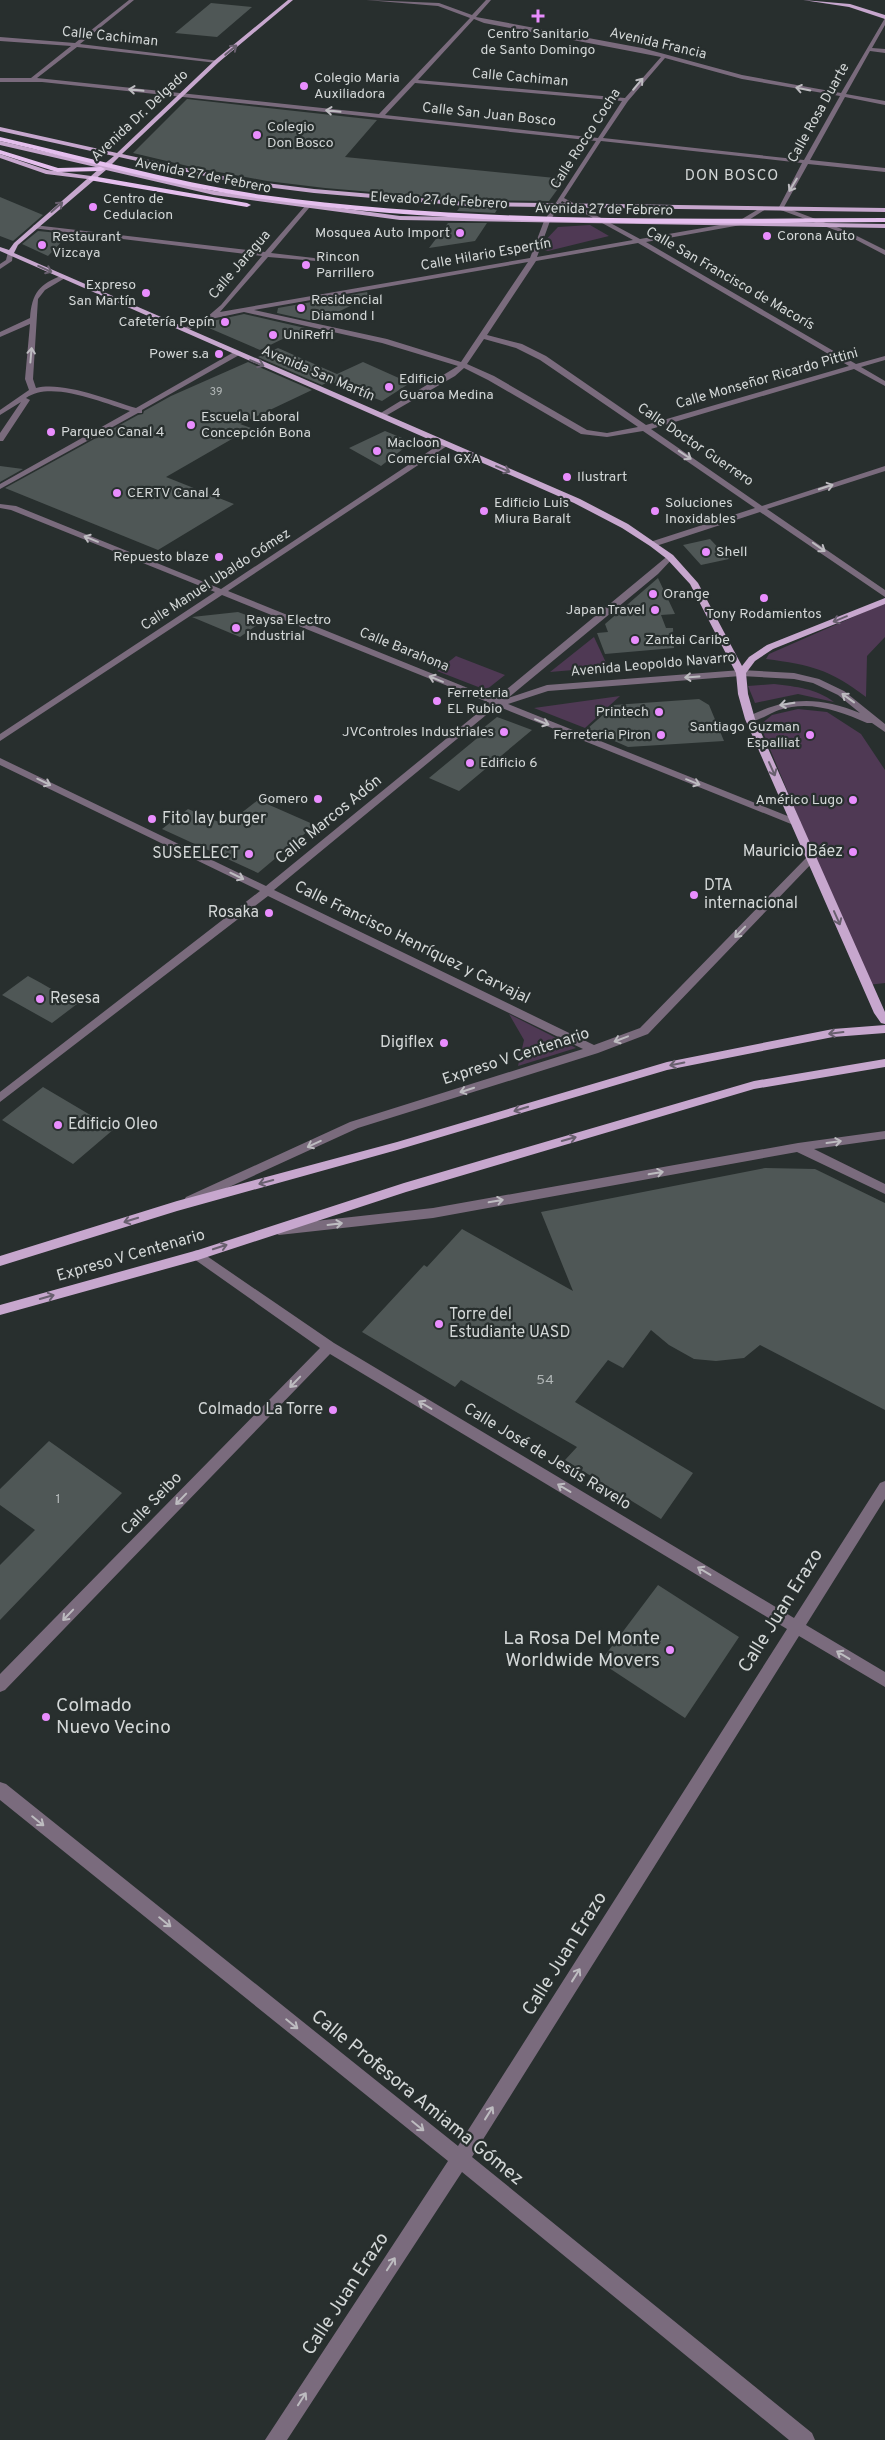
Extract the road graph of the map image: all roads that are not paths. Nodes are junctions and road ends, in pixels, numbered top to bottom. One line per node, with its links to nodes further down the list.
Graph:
1 (132, 0): 9 (street)
2 (291, 0): 13 (main road, Avenida Dr. Delgado, one-way to 2)
3 (368, 0): 6 (street, Avenida Francia)
4 (489, 0): 6 (street)
5 (805, 0): 7 (main road)
6 (472, 17): 12 (street, Avenida Francia); 16 (street)
7 (885, 18): 10 (street, Calle Rosa Duarte)
8 (0, 39): 9 (street, Calle Cachiman)
9 (75, 45): 13 (street, Calle Cachiman); 15 (street)
10 (868, 49): 11 (street); 18 (street, Calle Rosa Duarte)
11 (885, 52)
12 (664, 55): 18 (street, Avenida Francia, one-way to 12); 19 (street, Calle Rocco Cocha, one-way to 12)
13 (217, 61): 17 (main road, Avenida Dr. Delgado)
14 (0, 80): 15 (street, Calle San Juan Bosco)
15 (32, 80): 17 (street, Calle San Juan Bosco, one-way to 15)
16 (412, 81): 19 (street, Calle Cachiman); 21 (street)
17 (181, 95): 21 (street, Calle San Juan Bosco, one-way to 17); 27 (main road, Avenida Dr. Delgado)
18 (842, 96): 20 (street, Avenida Francia); 28 (street, Calle Rosa Duarte)
19 (626, 100): 24 (street, Calle Rocco Cocha)
20 (885, 103)
21 (381, 116): 24 (street, Calle San Juan Bosco)
22 (0, 130): 27 (main road, Avenida 27 de Febrero); 38 (highway, Elevado 27 de Febrero)
23 (0, 139): 39 (highway, Elevado 27 de Febrero)
24 (600, 139): 28 (street, Calle San Juan Bosco); 32 (street, Calle Rocco Cocha)
25 (0, 143): 29 (main road, Avenida 27 de Febrero)
26 (0, 154): 29 (highway); 31 (main road)
27 (118, 154): 29 (main road, Avenida Dr. Delgado); 33 (main road, Avenida 27 de Febrero)
28 (807, 162): 30 (street, Calle San Juan Bosco); 37 (street, Calle Rosa Duarte, one-way to 37)
29 (103, 169): 31 (main road, Avenida Dr. Delgado); 35 (main road, Avenida 27 de Febrero)
30 (885, 170)
31 (92, 178): 39 (highway); 48 (main road, Avenida Dr. Delgado, one-way to 31)
32 (562, 198): 33 (street, Calle Rocco Cocha); 34 (street, Calle San Francisco de Macorís)
33 (556, 205): 34 (main road, Avenida 27 de Febrero); 42 (street, Calle Rocco Cocha)
34 (578, 206): 36 (main road, Avenida 27 de Febrero); 43 (street, Calle San Francisco de Macorís)
35 (307, 207): 42 (main road, Avenida 27 de Febrero); 53 (street, Calle Jaragua)
36 (764, 208): 37 (main road, Avenida 27 de Febrero); 44 (street, Calle Hilario Espertín)
37 (780, 208): 38 (main road, Avenida 27 de Febrero); 45 (street)
38 (885, 210)
39 (577, 218): 40 (highway, Elevado 27 de Febrero)
40 (782, 220): 41 (highway, Elevado 27 de Febrero); 47 (highway)
41 (885, 220)
42 (547, 221): 43 (main road, Avenida 27 de Febrero); 55 (street, Calle Rocco Cocha)
43 (604, 223): 44 (main road, Avenida 27 de Febrero); 49 (street, Calle San Francisco de Macorís)
44 (739, 224): 45 (main road, Avenida 27 de Febrero); 49 (street, Calle Hilario Espertín)
45 (828, 225): 46 (main road, Avenida 27 de Febrero); 52 (street)
46 (869, 226): 47 (street)
47 (885, 226)
48 (34, 227): 51 (main road, Avenida Dr. Delgado); 53 (street)
49 (639, 241): 55 (street, Calle Hilario Espertín); 67 (street, Calle San Francisco de Macorís)
50 (0, 249): 51 (main road, Avenida San Martín)
51 (10, 253): 56 (street); 57 (main road, Avenida San Martín, one-way to 57)
52 (885, 253)
53 (265, 254): 54 (street); 59 (street, Calle Jaragua)
54 (314, 260)
55 (533, 260): 58 (street, Calle Hilario Espertín); 63 (street, Calle Rocco Cocha)
56 (0, 267)
57 (63, 277): 60 (street); 61 (main road, Avenida San Martín)
58 (246, 310): 59 (street, Calle Hilario Espertín); 66 (street)
59 (209, 318): 61 (street, Calle Jaragua)
60 (34, 319): 62 (street); 69 (street, one-way to 60)
61 (184, 330): 64 (main road, Avenida San Martín)
62 (0, 335)
63 (482, 336): 66 (street, Calle Rocco Cocha); 73 (street, Calle Doctor Guerrero)
64 (237, 354): 70 (street); 72 (main road, Avenida San Martín, one-way to 72)
65 (885, 358): 67 (street, Calle Monseñor Ricardo Pittini)
66 (463, 365): 72 (street, Calle Rocco Cocha); 73 (street, Calle Monseñor Ricardo Pittini)
67 (856, 366): 68 (street, Calle San Francisco de Macorís); 73 (street, Calle Monseñor Ricardo Pittini)
68 (885, 384)
69 (33, 390): 70 (street); 71 (street); 74 (street)
70 (139, 410): 77 (street)
71 (0, 412)
72 (382, 416): 75 (main road, Avenida San Martín)
73 (645, 428): 79 (street, Calle Doctor Guerrero, one-way to 79)
74 (0, 439)
75 (446, 444): 80 (main road, Avenida San Martín, one-way to 80); 82 (street, Calle Manuel Ubaldo Gómez)
76 (885, 468): 79 (street, one-way to 76)
77 (0, 488)
78 (0, 506): 82 (street, Calle Barahona, one-way to 78)
79 (763, 508): 80 (street); 83 (street, Calle Doctor Guerrero, one-way to 83)
80 (653, 544): 81 (main road, Avenida San Martín)
81 (670, 557): 85 (main road, Avenida San Martín); 86 (street, Calle Marcos Adón)
82 (224, 592): 86 (street, Calle Barahona, one-way to 82); 89 (street, Calle Manuel Ubaldo Gómez)
83 (885, 594)
84 (885, 601): 85 (main road, Avenida Leopoldo Navarro, one-way to 85)
85 (741, 673): 86 (street, Avenida Leopoldo Navarro, one-way to 86); 87 (main road, Avenida San Martín); 88 (street, one-way to 85)
86 (497, 704): 91 (street, Calle Barahona, one-way to 91); 93 (street, Calle Marcos Adón)
87 (750, 719): 88 (street, one-way to 87); 91 (main road, Avenida San Martín, one-way to 91)
88 (884, 728)
89 (0, 738)
90 (0, 761): 93 (street, Calle Francisco Henríquez y Carvajal, one-way to 93)
91 (796, 823): 92 (main road, Avenida San Martín)
92 (811, 859): 94 (main road, Avenida San Martín, one-way to 94); 96 (street, Expreso V Centenario, one-way to 96)
93 (267, 891): 96 (street, Calle Francisco Henríquez y Carvajal); 98 (street, Calle Marcos Adón)
94 (883, 1015)
95 (885, 1029): 102 (main road, Expreso V Centenario, one-way to 102)
96 (594, 1050): 102 (street, Expreso V Centenario, one-way to 102)
97 (885, 1063): 103 (main road, Expreso V Centenario, one-way to 97)
98 (0, 1098)
99 (885, 1135): 100 (street, Expreso V Centenario, one-way to 99)
100 (798, 1147): 101 (street); 103 (street, Expreso V Centenario, one-way to 100)
101 (885, 1189)
102 (178, 1206): 105 (main road, Expreso V Centenario, one-way to 105)
103 (270, 1231): 104 (main road, Expreso V Centenario, one-way to 103)
104 (198, 1254): 106 (main road, Expreso V Centenario, one-way to 104); 107 (street, Calle José de Jesús Ravelo)
105 (0, 1261)
106 (0, 1310)
107 (329, 1348): 109 (street, Calle José de Jesús Ravelo, one-way to 107); 111 (street, Calle Seibo, one-way to 111)
108 (885, 1487): 109 (street, Calle Juan Erazo)
109 (797, 1627): 110 (street, Calle José de Jesús Ravelo, one-way to 109); 113 (street, Calle Juan Erazo, one-way to 109)
110 (885, 1680)
111 (0, 1685)
112 (0, 1790): 113 (street, Calle Profesora Amiama Gómez, one-way to 113)
113 (460, 2159): 114 (street, Calle Juan Erazo, one-way to 113); 115 (street, Calle Profesora Amiama Gómez)
114 (275, 2440)
115 (805, 2440)

